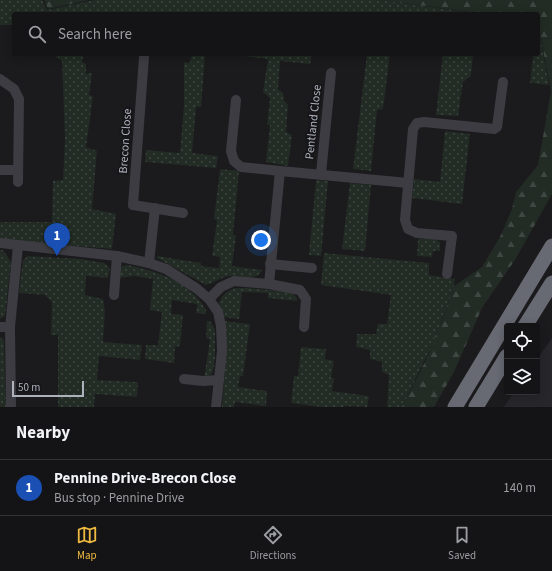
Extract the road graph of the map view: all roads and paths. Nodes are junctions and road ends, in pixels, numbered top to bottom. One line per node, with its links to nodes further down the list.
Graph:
1 (144, 57): 12 (street, Brecon Close)
2 (331, 74): 9 (street, Pentland Close)
3 (0, 79): 7 (street)
4 (503, 82): 11 (street)
5 (236, 100): 8 (street, Pentland Close)
6 (0, 170): 7 (street)
7 (18, 170): 10 (street)
8 (280, 171): 9 (street, Pentland Close); 19 (street)
9 (321, 174): 11 (street, Pentland Close)
10 (18, 182)
11 (408, 183): 21 (street)
12 (155, 208): 13 (street, Brecon Close); 18 (street)
13 (183, 213)
14 (0, 243): 15 (street)
15 (18, 246): 17 (street); 27 (street)
16 (552, 246): 34 (highway)
17 (117, 256): 18 (street); 24 (street)
18 (149, 263): 25 (street)
19 (270, 264): 20 (street); 23 (street)
20 (312, 268)
21 (447, 274)
22 (552, 283): 26 (highway)
23 (269, 284): 25 (street); 28 (street)
24 (114, 295)
25 (209, 299): 31 (street)
26 (527, 323)
27 (5, 327): 32 (street)
28 (304, 327)
29 (505, 359): 35 (highway)
30 (184, 380): 31 (street)
31 (219, 380): 33 (street)
32 (11, 407)
33 (216, 407)
34 (455, 407)
35 (476, 407)

